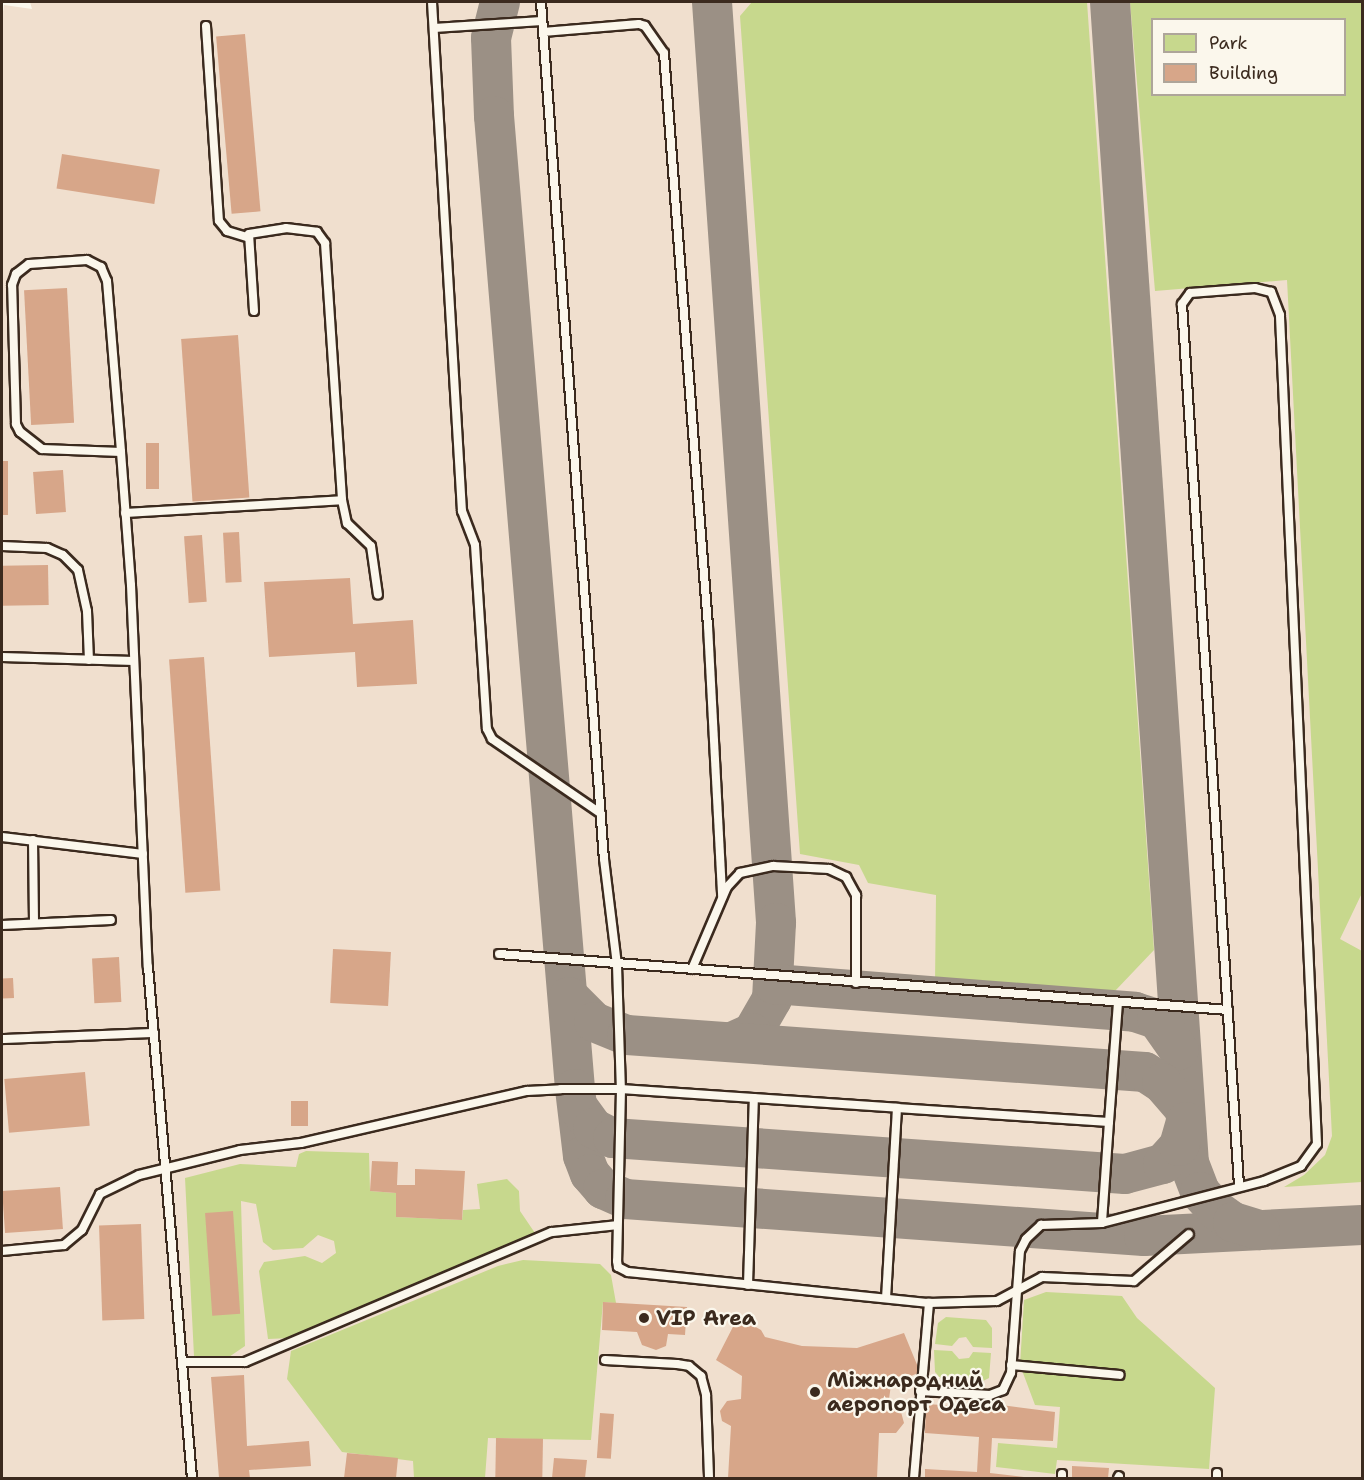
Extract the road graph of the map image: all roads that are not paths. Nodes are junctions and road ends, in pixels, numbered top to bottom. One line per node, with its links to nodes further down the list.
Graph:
1 (432, 2): 5 (lane)
2 (541, 2): 3 (lane)
3 (542, 21): 5 (lane); 6 (lane)
4 (206, 26): 7 (lane)
5 (434, 28): 17 (lane)
6 (543, 32): 17 (lane); 21 (lane)
7 (248, 237): 8 (lane); 10 (lane)
8 (254, 311)
9 (121, 452): 9 (lane); 11 (lane)
10 (342, 500): 11 (lane); 13 (lane)
11 (125, 513): 16 (lane)
12 (2, 546): 15 (lane)
13 (378, 595)
14 (2, 657): 15 (lane)
15 (89, 660): 16 (lane)
16 (134, 661): 20 (lane)
17 (600, 813): 26 (lane)
18 (2, 837): 19 (lane)
19 (33, 840): 20 (lane); 23 (lane)
20 (143, 854): 31 (lane)
21 (722, 896): 27 (lane); 28 (lane)
22 (111, 920): 23 (lane)
23 (34, 921): 24 (lane)
24 (2, 925)
25 (499, 954): 26 (lane)
26 (617, 965): 27 (lane); 33 (lane)
27 (692, 969): 28 (lane)
28 (856, 983): 29 (lane)
29 (1118, 1002): 30 (lane); 36 (lane)
30 (1228, 1010): 38 (lane); 38 (lane)
31 (154, 1033): 32 (lane); 37 (lane)
32 (2, 1039)
33 (621, 1089): 34 (lane); 37 (lane); 40 (lane)
34 (754, 1098): 35 (lane); 43 (lane)
35 (897, 1108): 36 (lane); 45 (lane)
36 (1109, 1122): 39 (lane)
37 (167, 1169): 42 (lane); 48 (lane)
38 (1239, 1186): 39 (lane)
39 (1102, 1223): 44 (lane)
40 (617, 1225): 43 (lane); 48 (lane)
41 (1189, 1234): 44 (lane)
42 (2, 1251)
43 (748, 1285): 45 (lane)
44 (1014, 1295): 46 (lane); 49 (lane)
45 (886, 1298): 46 (lane)
46 (929, 1303): 51 (lane)
47 (605, 1360): 53 (lane)
48 (185, 1362): 52 (lane)
49 (1011, 1365): 50 (lane); 51 (lane)
50 (1120, 1375)
51 (920, 1391): 54 (lane)
52 (192, 1479)
53 (710, 1479)
54 (914, 1479)

